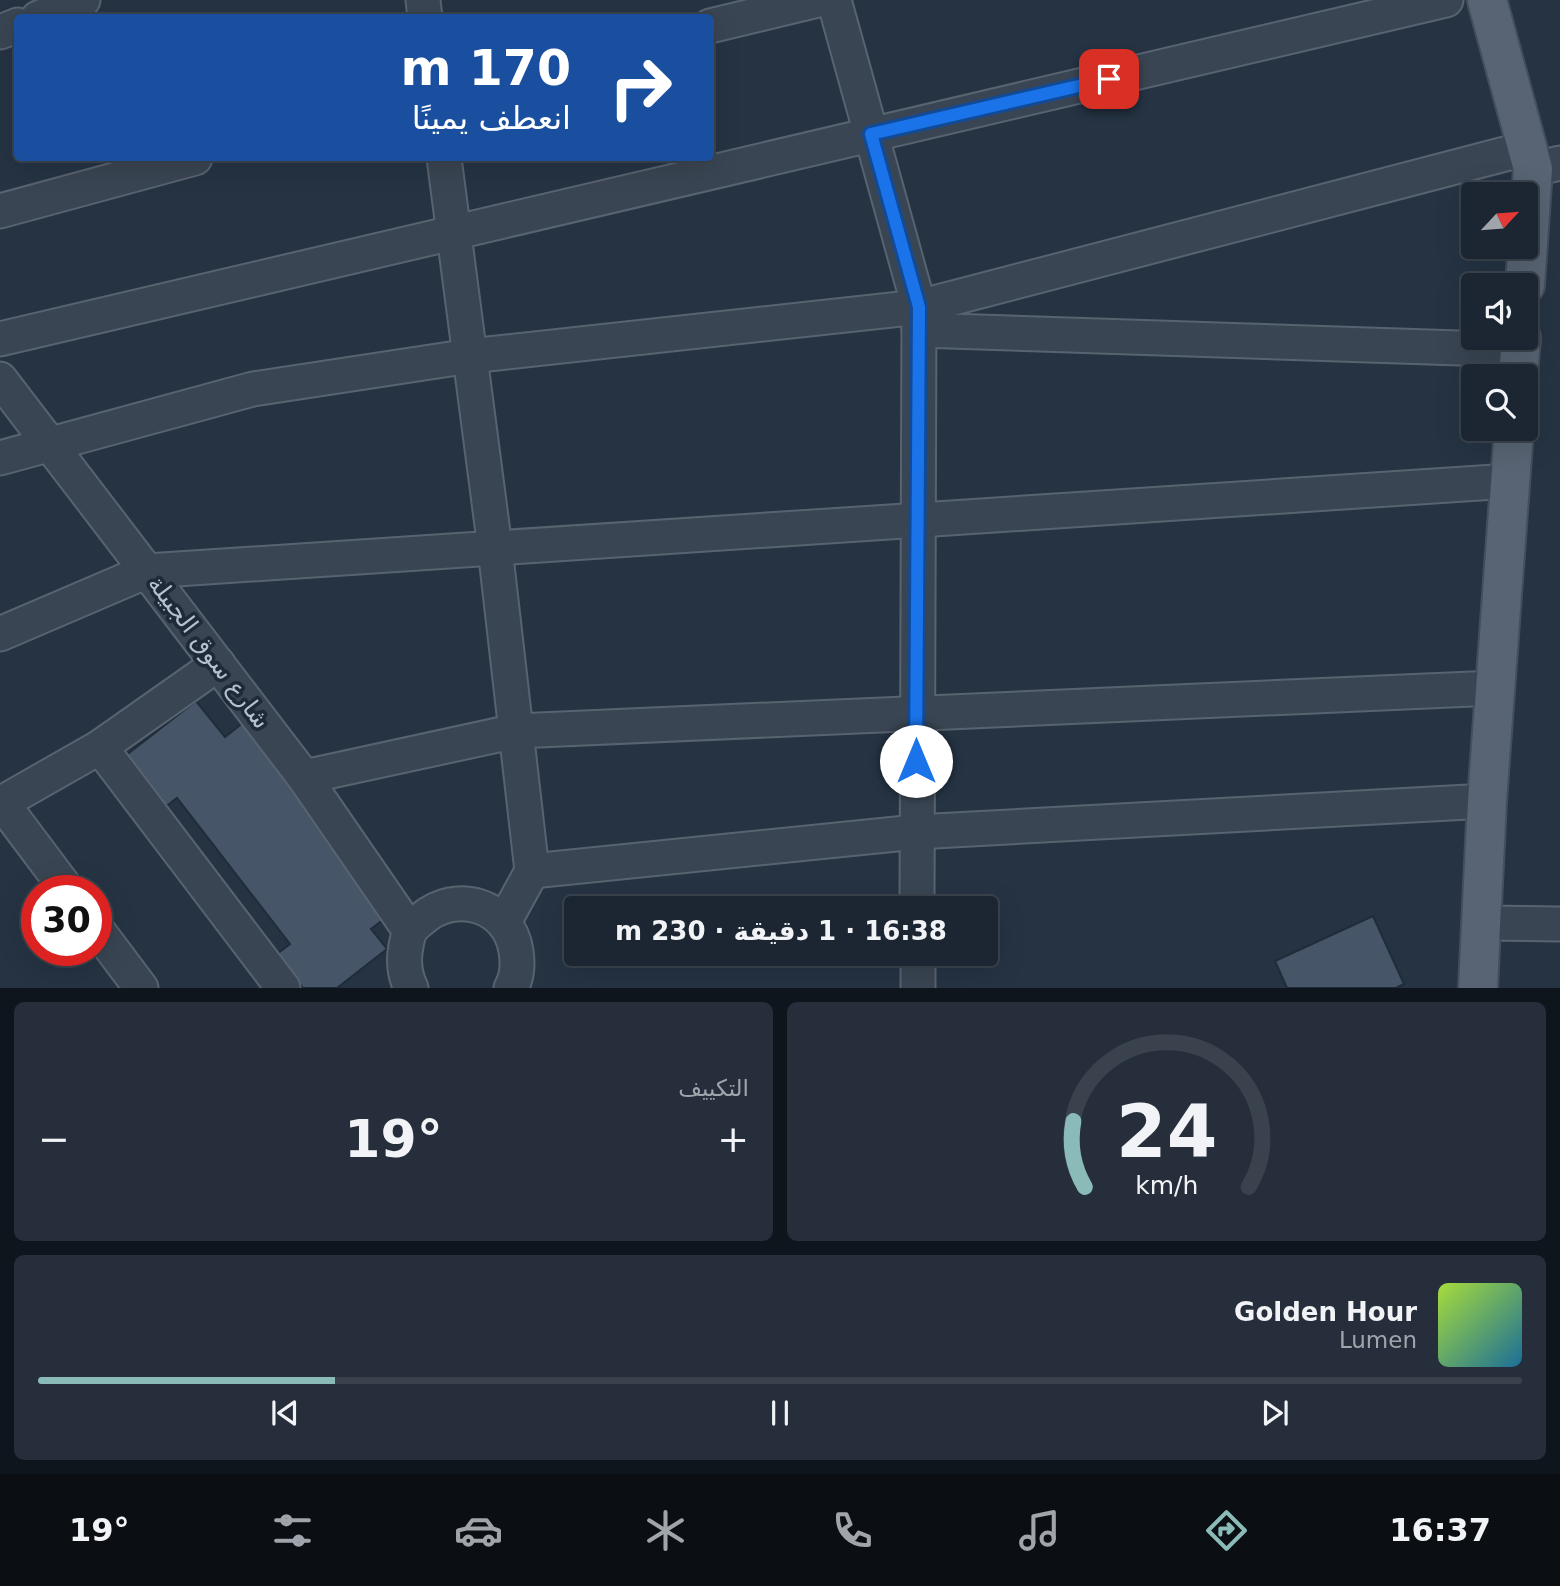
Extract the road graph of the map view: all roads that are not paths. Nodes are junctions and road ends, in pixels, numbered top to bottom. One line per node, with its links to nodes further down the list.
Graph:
1 (83, 0): 6 (street)
2 (818, 0): 7 (street)
3 (834, 0): 8 (street)
4 (1446, 0): 8 (street)
5 (1487, 0): 9 (main road)
6 (48, 14)
7 (714, 25)
8 (871, 134): 13 (street); 15 (street)
9 (1540, 160): 14 (main road); 15 (street)
10 (184, 161): 12 (street)
11 (444, 161): 13 (street)
12 (0, 211)
13 (454, 232): 16 (street); 18 (street)
14 (1526, 273)
15 (919, 319): 17 (street); 18 (street); 24 (street)
16 (0, 339)
17 (1520, 355)
18 (470, 356): 21 (street); 25 (street)
19 (0, 379): 21 (street, شارع سوق الجبيلة)
20 (1513, 441): 23 (main road)
21 (50, 444): 22 (street); 26 (street, شارع سوق الجبيلة)
22 (0, 458)
23 (1510, 481): 24 (street); 29 (main road)
24 (918, 520): 25 (street); 30 (street)
25 (495, 548): 26 (street); 31 (street)
26 (147, 571): 27 (street); 28 (street, شارع سوق الجبيلة)
27 (0, 634)
28 (218, 664): 32 (street); 33 (street, شارع سوق الجبيلة)
29 (1495, 688): 30 (street); 34 (main road)
30 (917, 713): 31 (street); 36 (street)
31 (516, 731): 33 (street); 37 (street)
32 (100, 747): 35 (street); 47 (street)
33 (304, 777): 43 (street, شارع سوق الجبيلة)
34 (1487, 800): 36 (street); 41 (main road)
35 (1, 803): 38 (street)
36 (916, 832): 37 (street); 39 (street)
37 (532, 870): 40 (street)
38 (56, 875)
39 (917, 896)
40 (504, 922): 43 (street); 49 (street)
41 (1481, 923): 42 (street); 51 (main road)
42 (1560, 924)
43 (410, 931): 48 (street)
44 (112, 949): 46 (street)
45 (918, 966): 50 (street)
46 (141, 988)
47 (282, 988)
48 (411, 988)
49 (512, 988)
50 (918, 988)
51 (1478, 988)

